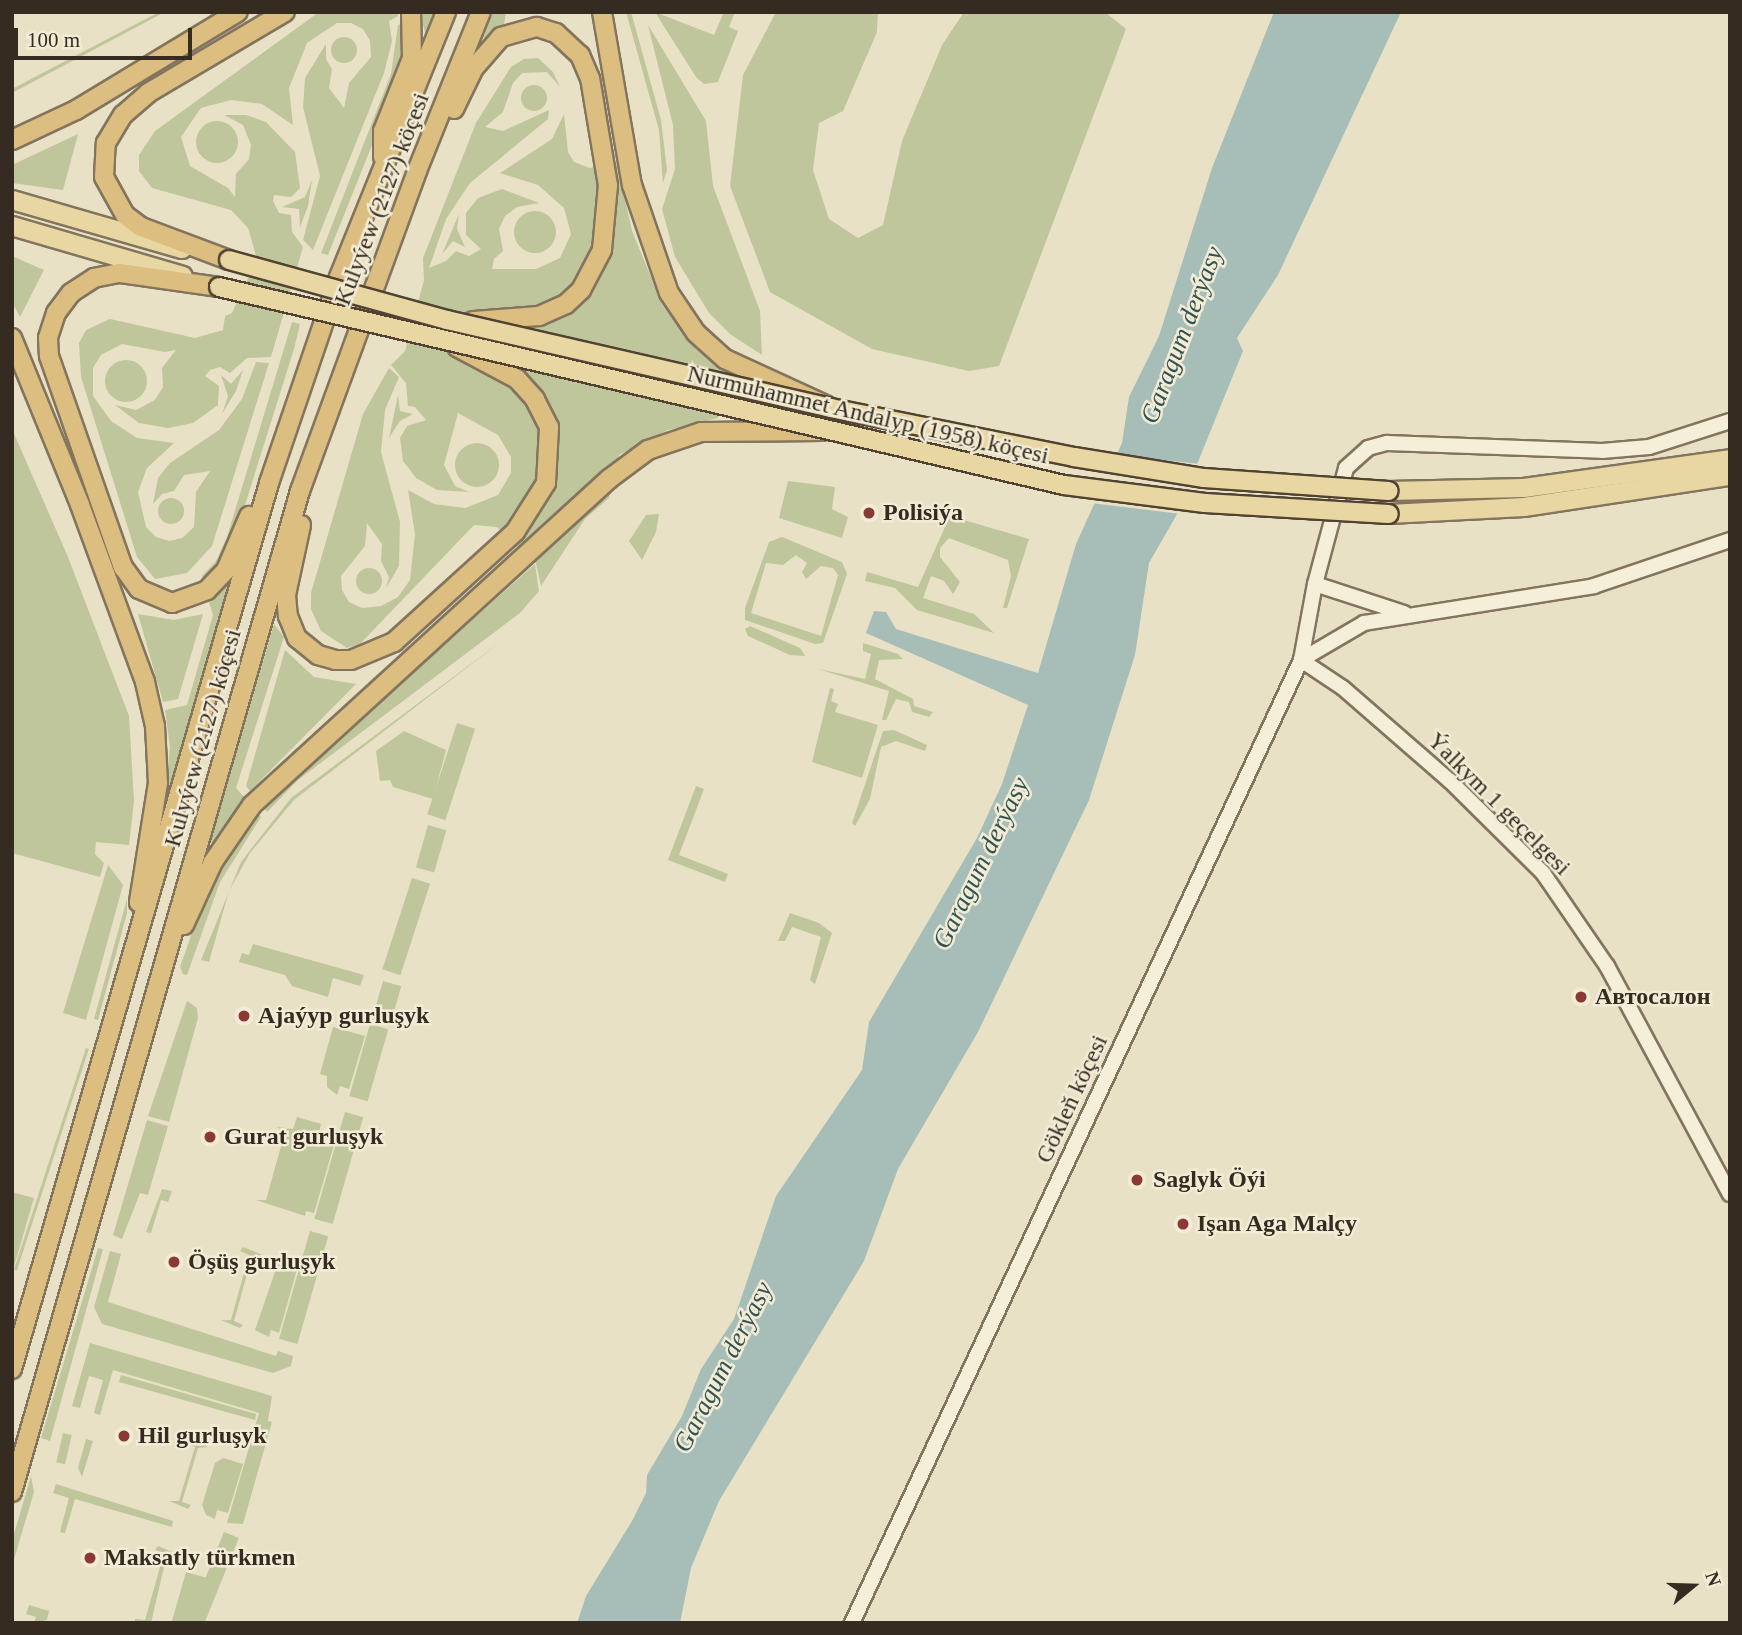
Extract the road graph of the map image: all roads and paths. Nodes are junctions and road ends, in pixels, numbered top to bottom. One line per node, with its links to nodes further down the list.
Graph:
1 (238, 12): 7 (highway)
2 (285, 12): 12 (highway)
3 (411, 12): 8 (highway)
4 (446, 12): 8 (highway, Kulyýew (2127) köçesi)
5 (481, 12): 9 (highway, Kulyýew (2127) köçesi)
6 (602, 12): 17 (highway)
7 (12, 140)
8 (383, 164): 22 (highway, Kulyýew (2127) köçesi)
9 (417, 171): 14 (highway, bridge); 23 (highway, Kulyýew (2127) köçesi)
10 (12, 200): 12 (main road, Nurmuhammet Andalyp (1958) köçesi)
11 (12, 226): 13 (main road, Nurmuhammet Andalyp (1958) köçesi)
12 (229, 260): 14 (main road, Nurmuhammet Andalyp (1958) köçesi, bridge)
13 (219, 287): 16 (main road, Nurmuhammet Andalyp (1958) köçesi, bridge); 22 (highway)
14 (447, 320): 17 (main road, Nurmuhammet Andalyp (1958) köçesi, bridge)
15 (12, 338): 28 (highway)
16 (444, 341): 19 (main road, Nurmuhammet Andalyp (1958) köçesi, bridge); 23 (highway)
17 (831, 408): 20 (main road, Nurmuhammet Andalyp (1958) köçesi, bridge)
18 (1730, 421): 25 (street, Gökleň köçesi)
19 (823, 431): 21 (main road, Nurmuhammet Andalyp (1958) köçesi, bridge); 29 (highway)
20 (1730, 459)
21 (1730, 476)
22 (269, 484): 28 (highway, Kulyýew (2127) köçesi)
23 (300, 491): 29 (highway, Kulyýew (2127) köçesi)
24 (1730, 540): 26 (street)
25 (1315, 584): 26 (street); 27 (street, Gökleň köçesi)
26 (1406, 614): 27 (street)
27 (1301, 660): 30 (street, Ýalkym 1 geçelgesi); 33 (street, Gökleň köçesi)
28 (131, 961): 31 (highway, Kulyýew (2127) köçesi)
29 (158, 983): 32 (highway, Kulyýew (2127) köçesi)
30 (1730, 1194)
31 (12, 1369)
32 (12, 1492)
33 (852, 1623)

